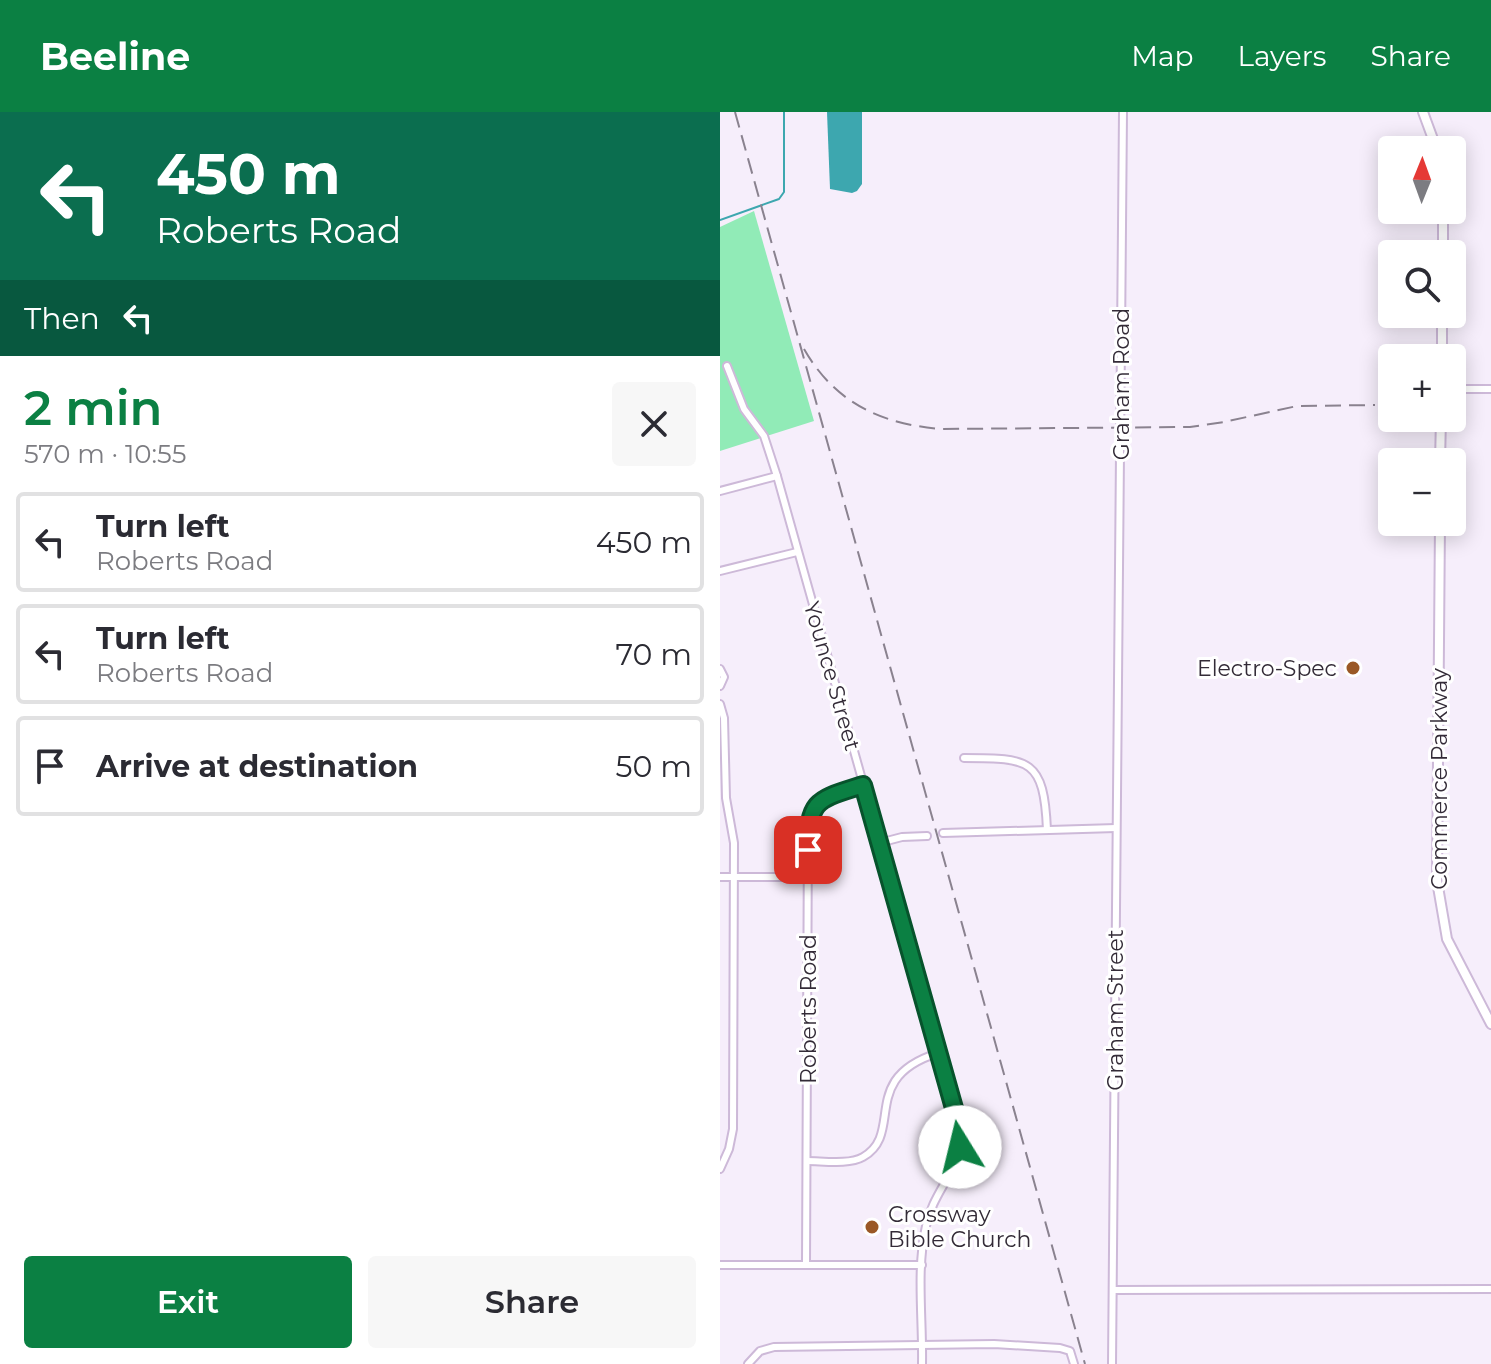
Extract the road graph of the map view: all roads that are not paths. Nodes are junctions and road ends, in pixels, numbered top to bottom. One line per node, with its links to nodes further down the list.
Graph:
1 (1123, 112): 12 (street, Graham Road)
2 (1423, 112): 3 (street)
3 (1432, 136)
4 (727, 366): 7 (street, Younce Street)
5 (1466, 389): 6 (street)
6 (1491, 389)
7 (777, 476): 8 (street); 10 (street, Younce Street)
8 (720, 491)
9 (1440, 536): 26 (street, Commerce Parkway)
10 (797, 552): 11 (street); 17 (street, Younce Street)
11 (720, 571)
12 (1119, 656): 18 (street, Graham Street)
13 (720, 669): 14 (street)
14 (720, 686)
15 (720, 704): 24 (street)
16 (964, 758): 19 (street)
17 (863, 785): 22 (street, Younce Street); 25 (street, Roberts Road)
18 (1116, 828): 19 (street); 34 (street, Graham Street)
19 (1047, 830): 20 (street)
20 (943, 833)
21 (927, 836): 22 (street)
22 (879, 843): 27 (street, Younce Street)
23 (720, 877): 24 (street)
24 (733, 877): 25 (street); 29 (street)
25 (808, 877): 28 (street, Roberts Road)
26 (1491, 1024)
27 (938, 1053): 28 (street); 32 (street, Younce Street)
28 (807, 1161): 31 (street, Roberts Road)
29 (720, 1169)
30 (720, 1265): 31 (street)
31 (806, 1265): 32 (street)
32 (922, 1265): 35 (street, Younce Street)
33 (1491, 1289): 34 (street)
34 (1114, 1290): 39 (street, Graham Street)
35 (922, 1344): 36 (street); 37 (street, Younce Street); 38 (street)
36 (748, 1364)
37 (922, 1364)
38 (1074, 1364)
39 (1112, 1364)

